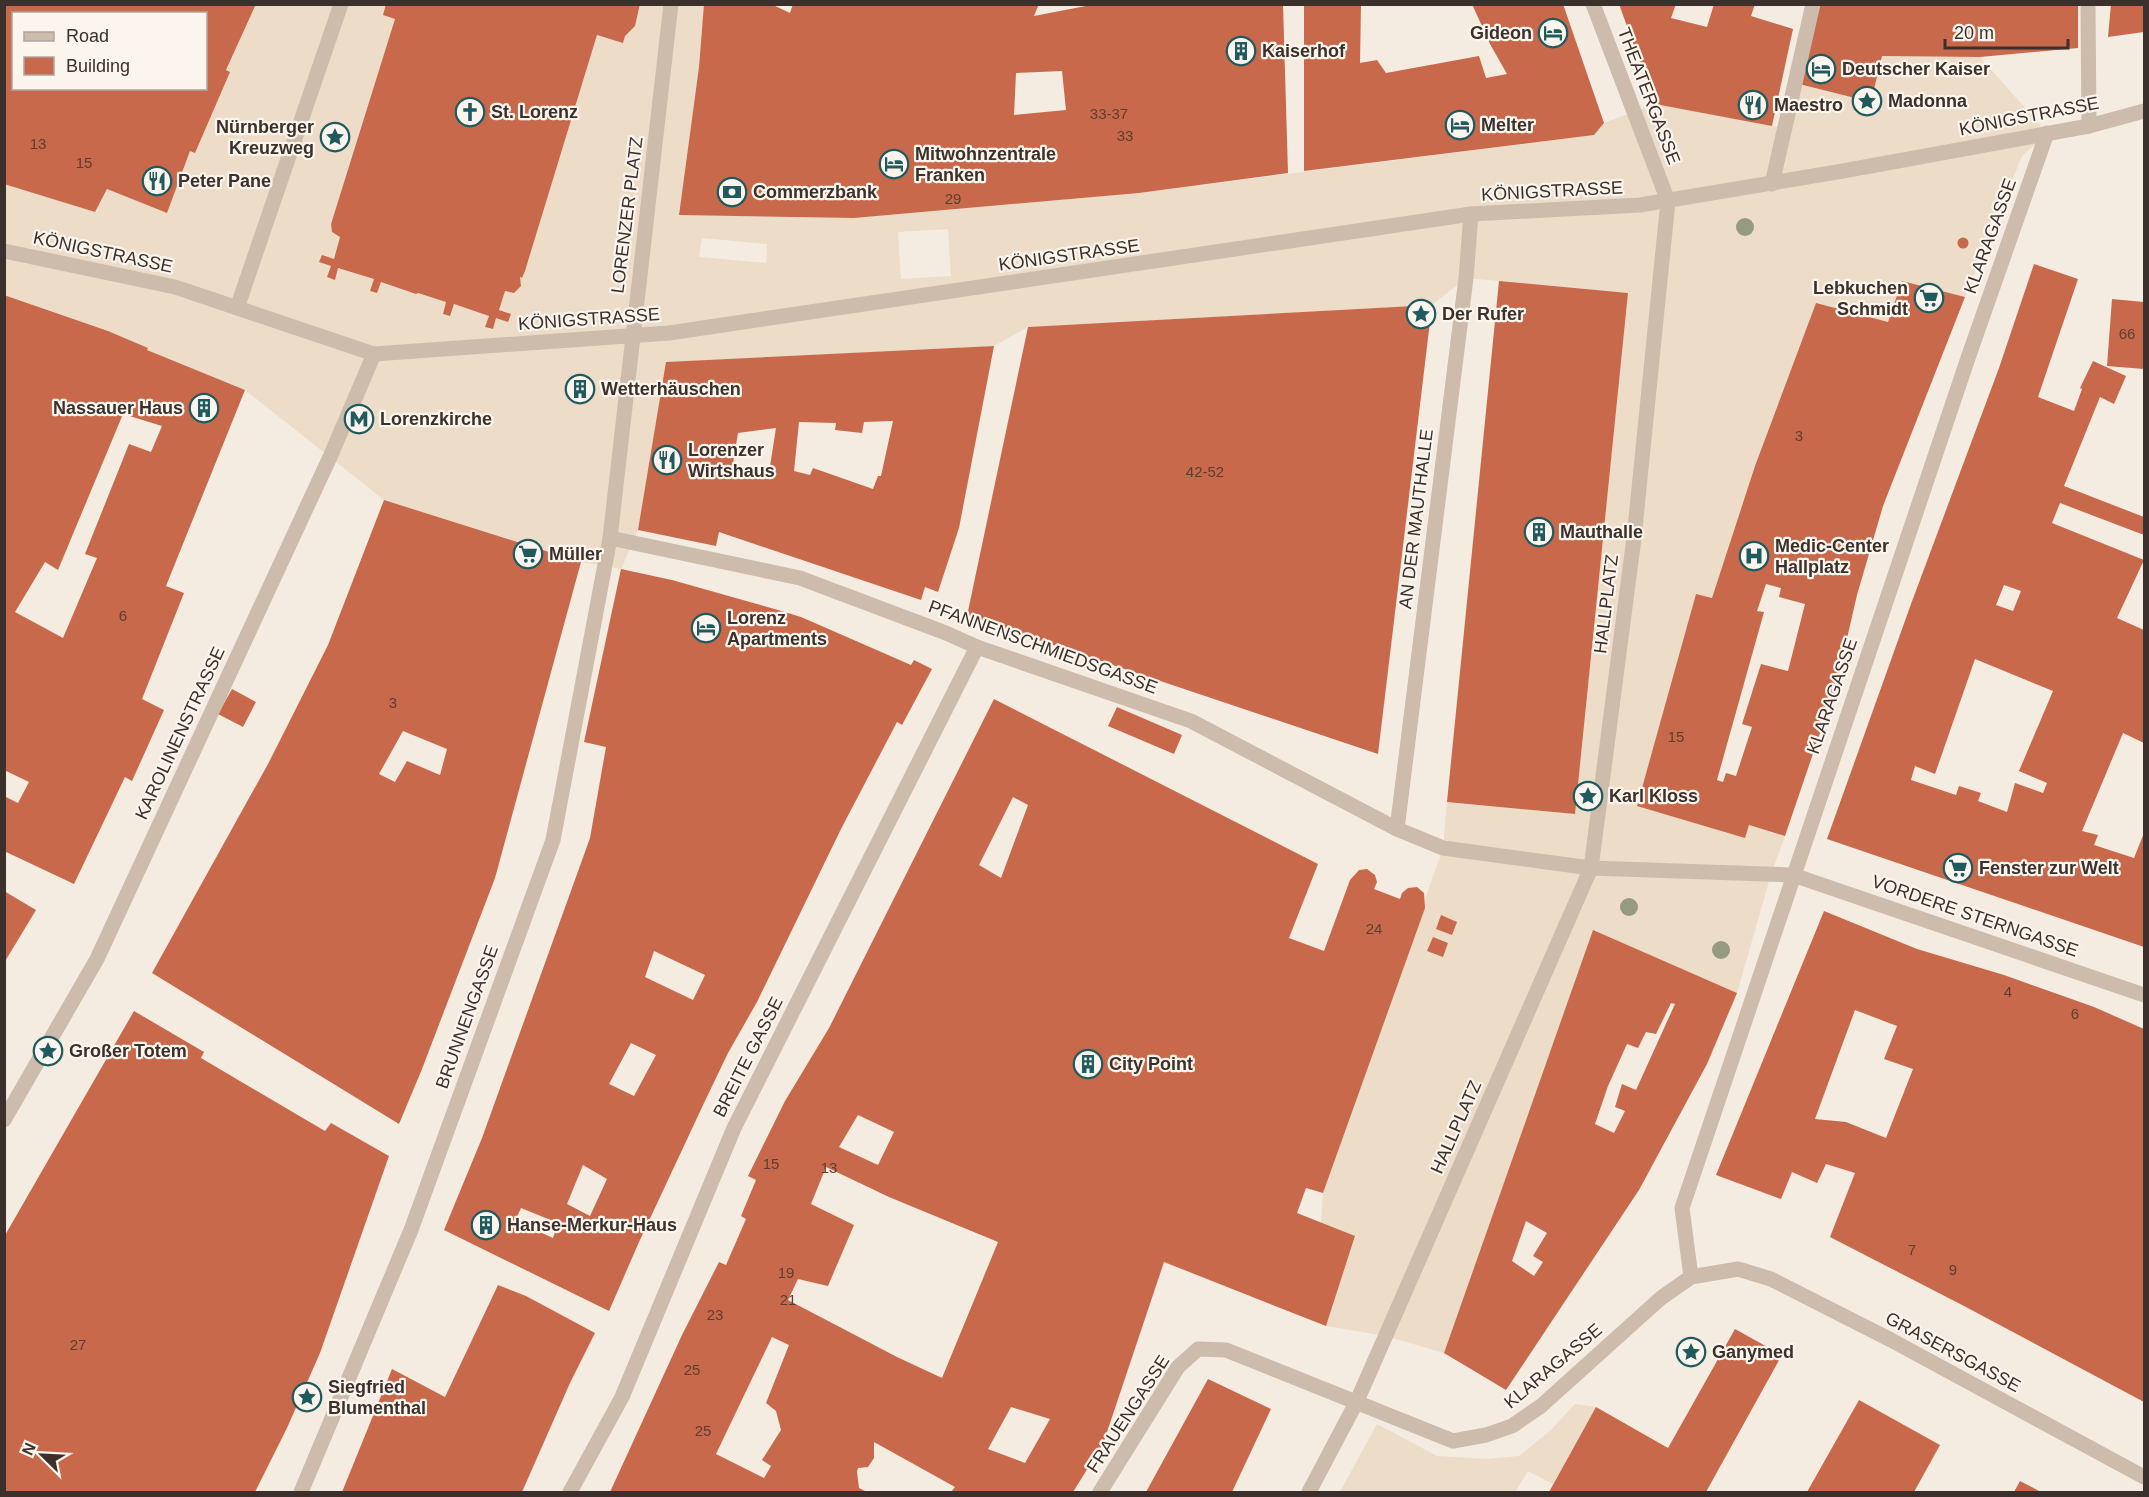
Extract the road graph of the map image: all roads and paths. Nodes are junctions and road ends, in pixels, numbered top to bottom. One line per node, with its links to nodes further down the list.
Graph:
1 (341, 4): 13 (street)
2 (671, 4): 14 (street, LORENZER PLATZ)
3 (1593, 4): 10 (street, THEATERGASSE)
4 (1813, 4): 9 (street)
5 (2088, 4): 7 (street)
6 (2145, 111): 7 (street, KÖNIGSTRASSE)
7 (2089, 126): 8 (street, KÖNIGSTRASSE)
8 (2047, 133): 9 (street, KÖNIGSTRASSE); 20 (street, KLARAGASSE)
9 (1772, 183): 10 (street, KÖNIGSTRASSE)
10 (1668, 201): 11 (street, KÖNIGSTRASSE); 19 (street, HALLPLATZ)
11 (1471, 214): 14 (street, KÖNIGSTRASSE); 18 (street, AN DER MAUTHALLE)
12 (4, 251): 13 (street, KÖNIGSTRASSE)
13 (237, 308): 15 (street, KÖNIGSTRASSE)
14 (632, 335): 15 (street, KÖNIGSTRASSE); 16 (street, LORENZER PLATZ)
15 (374, 354): 22 (street, KAROLINENSTRASSE)
16 (610, 538): 17 (street, PFANNENSCHMIEDSGASSE); 27 (street, BRUNNENGASSE)
17 (977, 647): 18 (street, PFANNENSCHMIEDSGASSE); 28 (street, BREITE GASSE)
18 (1397, 829): 19 (street, PFANNENSCHMIEDSGASSE)
19 (1591, 868): 20 (street); 25 (street, HALLPLATZ)
20 (1793, 875): 21 (street, VORDERE STERNGASSE); 24 (street, KLARAGASSE)
21 (2145, 995)
22 (4, 1120)
23 (1738, 1269): 24 (street, KLARAGASSE); 26 (street, GRASERSGASSE)
24 (1691, 1277): 25 (street, KLARAGASSE)
25 (1357, 1401): 29 (street, FRAUENGASSE); 30 (street, HALLPLATZ)
26 (2145, 1477)
27 (301, 1492)
28 (570, 1492)
29 (1100, 1492)
30 (1309, 1492)

